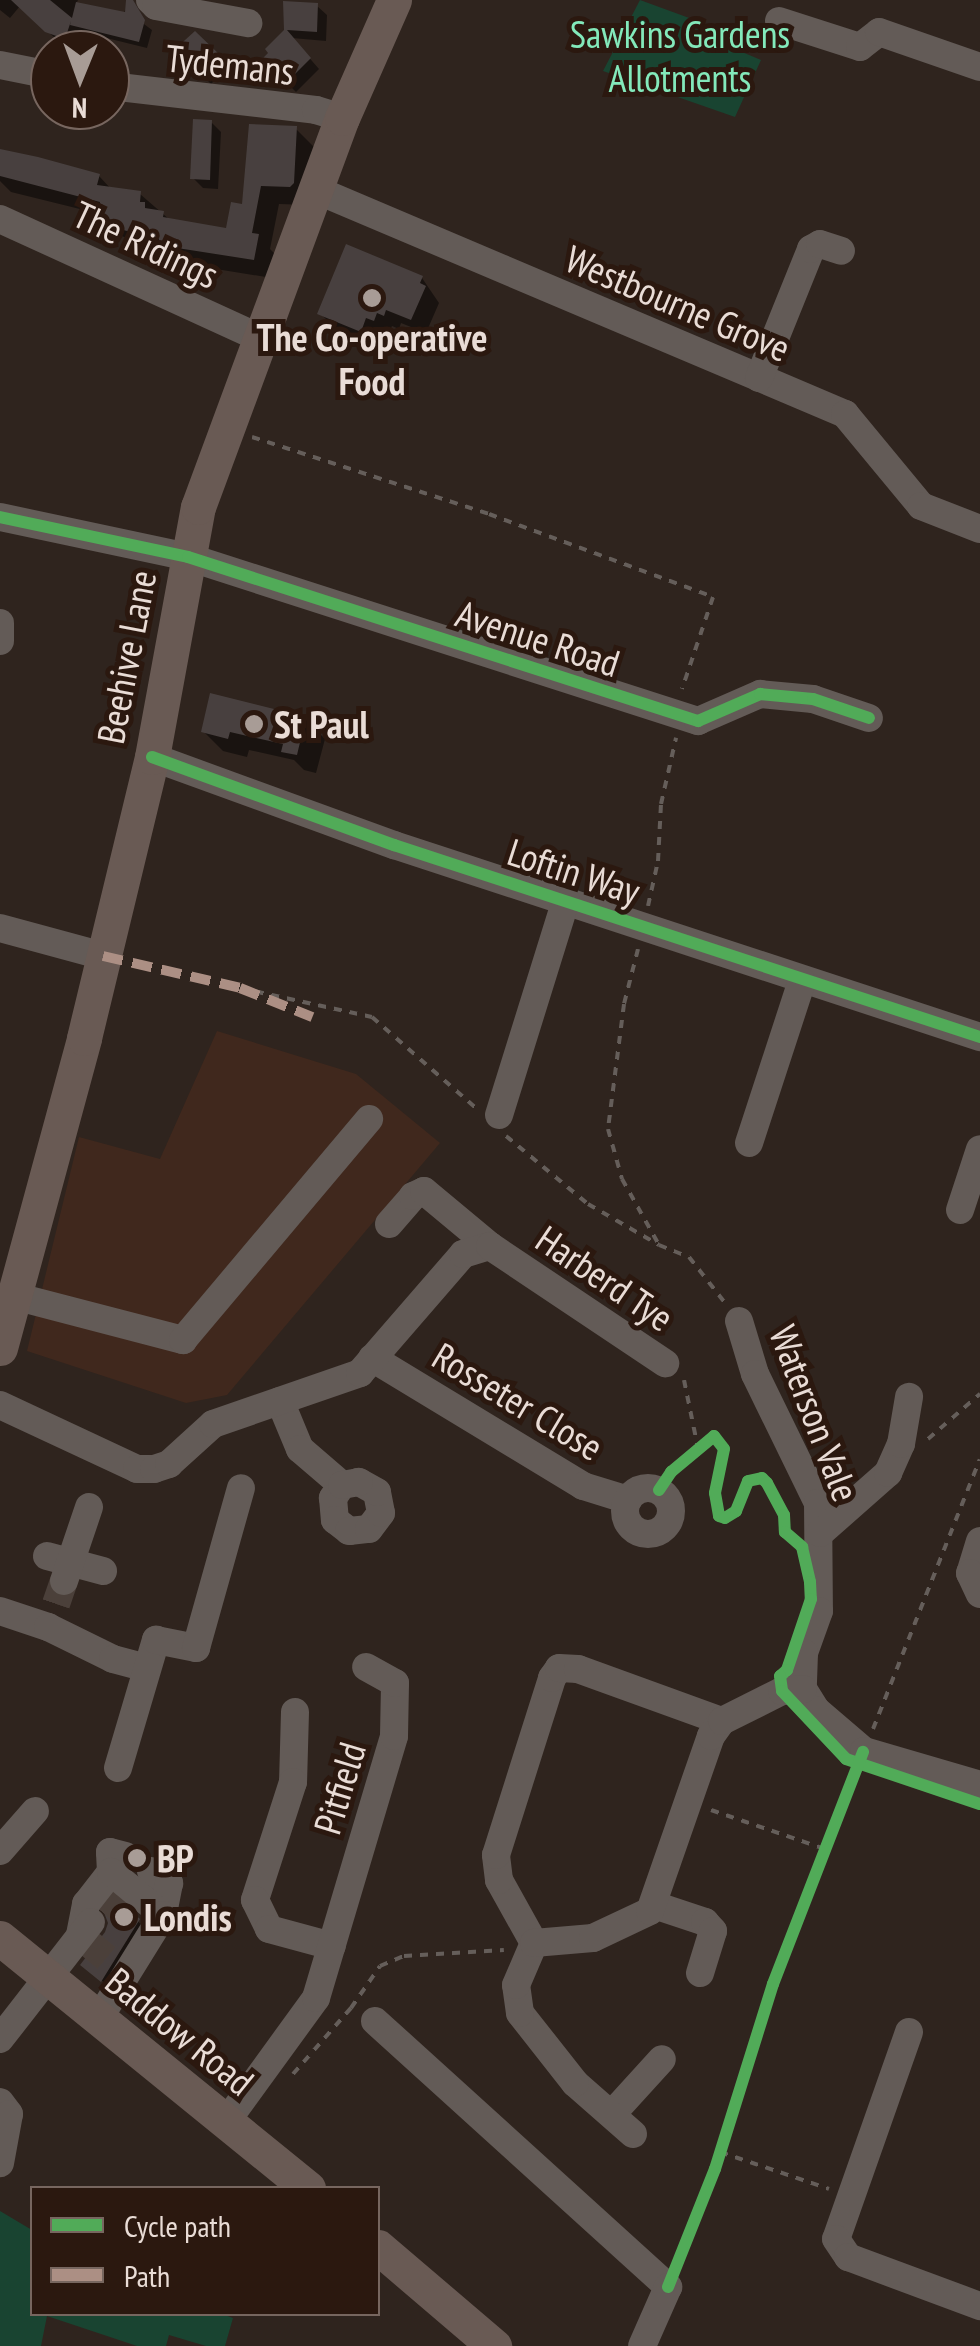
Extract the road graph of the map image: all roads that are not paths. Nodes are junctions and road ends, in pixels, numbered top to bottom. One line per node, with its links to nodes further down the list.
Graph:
1 (394, 0): 9 (main road, Beehive Lane)
2 (153, 3): 4 (street)
3 (780, 21): 6 (street)
4 (248, 22)
5 (0, 65): 7 (street)
6 (980, 67)
7 (30, 70)
8 (130, 88): 9 (street, Tydemans)
9 (342, 118): 10 (main road, Beehive Lane)
10 (314, 189): 13 (main road, Beehive Lane); 14 (street, Westbourne Grove)
11 (0, 219): 13 (street, The Ridings)
12 (841, 251): 14 (street)
13 (260, 338): 17 (main road, Beehive Lane)
14 (759, 378): 16 (street, Westbourne Grove)
15 (2, 525): 17 (street, Avenue Road)
16 (980, 529)
17 (188, 557): 20 (street, Avenue Road); 21 (main road, Beehive Lane)
18 (0, 623): 19 (street)
19 (0, 642)
20 (869, 718)
21 (152, 757): 22 (street, Loftin Way); 24 (main road, Beehive Lane)
22 (566, 900): 25 (street, Loftin Way); 27 (street)
23 (0, 928): 24 (street)
24 (103, 956): 34 (main road, Beehive Lane)
25 (802, 981): 26 (street, Loftin Way); 29 (street)
26 (980, 1036)
27 (498, 1115)
28 (369, 1119): 34 (street)
29 (749, 1142)
30 (980, 1149): 31 (street)
31 (960, 1210)
32 (390, 1224): 33 (street)
33 (490, 1246): 37 (street, Harberd Tye); 38 (street, Harberd Tye)
34 (14, 1296): 36 (main road, Beehive Lane)
35 (739, 1321): 46 (street, Waterson Vale)
36 (0, 1348)
37 (372, 1358): 40 (street, Harberd Tye); 44 (street, Rosseter Close)
38 (665, 1363)
39 (908, 1398): 46 (street, Waterson Vale)
40 (280, 1401): 41 (street, Harberd Tye); 42 (street)
41 (0, 1404)
42 (342, 1486)
43 (240, 1488): 52 (street)
44 (628, 1500)
45 (89, 1507): 49 (street)
46 (808, 1528): 54 (street, Waterson Vale)
47 (980, 1541): 50 (street)
48 (103, 1571): 49 (street)
49 (57, 1586): 51 (street); 52 (street)
50 (980, 1594)
51 (0, 1611)
52 (146, 1668): 57 (street)
53 (366, 1668): 66 (street, Pitfield)
54 (803, 1689): 56 (street); 58 (street)
55 (295, 1712): 66 (street, Pitfield)
56 (722, 1720): 62 (street); 65 (street)
57 (118, 1768)
58 (980, 1784)
59 (34, 1811): 60 (street)
60 (0, 1851)
61 (152, 1871): 63 (street)
62 (654, 1906): 65 (street); 67 (street)
63 (163, 1915): 68 (street); 69 (street)
64 (0, 1938): 68 (main road, Baddow Road)
65 (534, 1943): 75 (street)
66 (332, 1946): 76 (street, Pitfield)
67 (700, 1973)
68 (47, 1977): 69 (main road, Baddow Road); 72 (street)
69 (98, 2020): 76 (main road, Baddow Road)
70 (375, 2021): 83 (street)
71 (908, 2032): 81 (street)
72 (0, 2038)
73 (662, 2060): 75 (street)
74 (0, 2102): 78 (street)
75 (612, 2114): 77 (street)
76 (226, 2122): 79 (main road, Baddow Road)
77 (633, 2134)
78 (0, 2163)
79 (291, 2183)
80 (380, 2249): 82 (main road)
81 (980, 2306)
82 (494, 2346)
83 (642, 2346)

